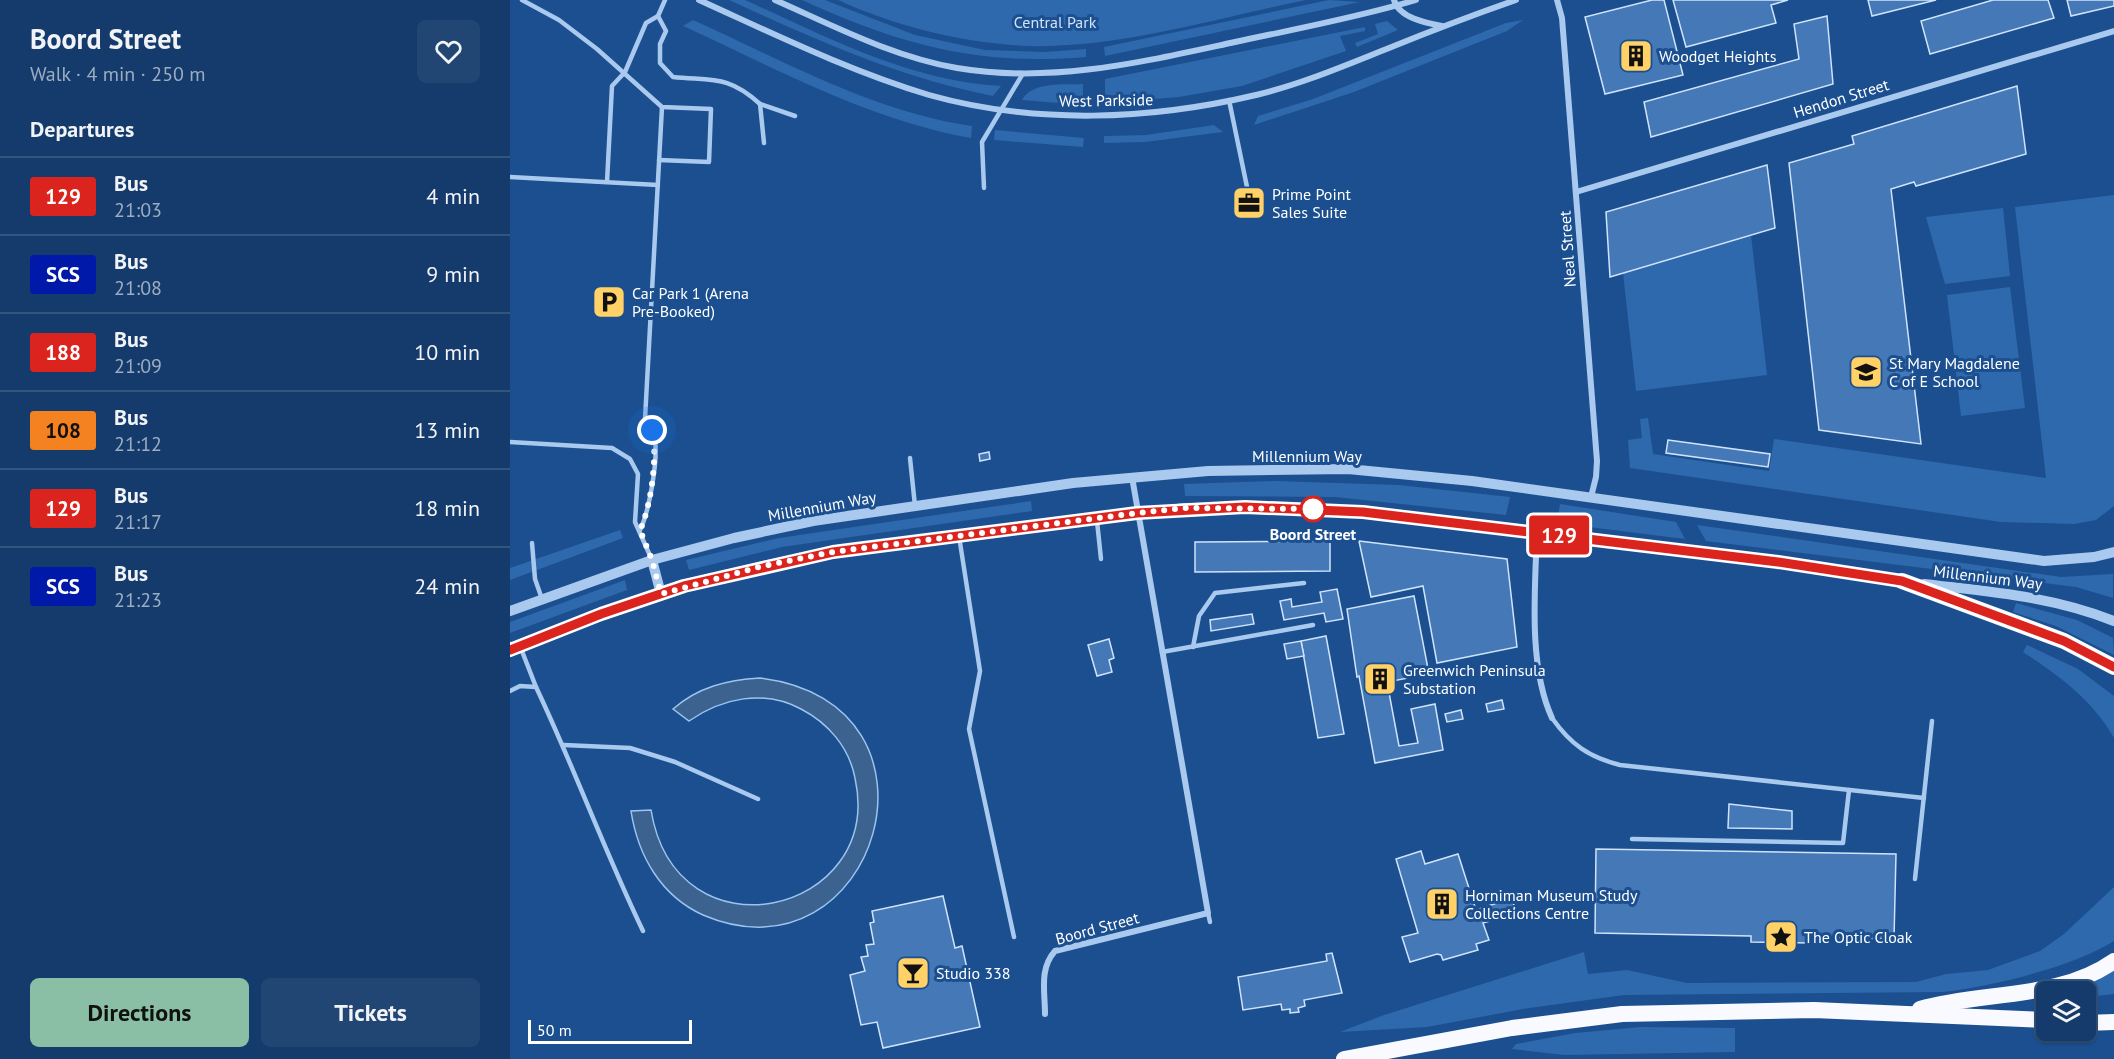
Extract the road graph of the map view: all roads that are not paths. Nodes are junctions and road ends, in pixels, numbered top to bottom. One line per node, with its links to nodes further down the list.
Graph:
1 (522, 0): 12 (lane)
2 (664, 0): 9 (lane)
3 (699, 0): 17 (street, West Parkside)
4 (775, 0): 13 (street, West Parkside)
5 (1416, 0): 8 (street, West Parkside)
6 (1516, 0): 10 (street, West Parkside)
7 (1557, 0): 26 (street, Neal Street)
8 (1395, 3): 10 (street); 13 (street, West Parkside)
9 (658, 16): 12 (lane); 15 (lane)
10 (1442, 27): 14 (street, West Parkside)
11 (2114, 31): 26 (street, Hendon Street)
12 (625, 72): 16 (lane); 22 (lane)
13 (1022, 75): 17 (lane)
14 (1229, 100): 17 (street, West Parkside); 24 (lane)
15 (760, 104): 18 (lane); 19 (lane)
16 (662, 107): 20 (lane); 20 (lane)
17 (1000, 109): 25 (lane)
18 (795, 116)
19 (764, 143)
20 (659, 160): 23 (lane)
21 (510, 177): 22 (lane)
22 (607, 182): 23 (lane)
23 (658, 185): 34 (lane)
24 (1247, 187)
25 (984, 188)
26 (1576, 192): 30 (street, Neal Street)
27 (510, 442): 34 (lane)
28 (910, 458): 31 (lane)
29 (1132, 477): 30 (street, Millennium Way); 31 (street, Millennium Way); 32 (street)
30 (1591, 496): 38 (street, Millennium Way)
31 (915, 507): 40 (street, Millennium Way)
32 (1137, 513): 33 (street, Millennium Way); 35 (street, Millennium Way); 50 (street)
33 (1097, 518): 36 (street, Millennium Way); 39 (lane)
34 (640, 530): 40 (lane)
35 (1537, 532): 41 (street, Millennium Way); 54 (street)
36 (959, 536): 43 (street, Millennium Way); 65 (lane)
37 (532, 543): 44 (lane)
38 (2114, 552)
39 (1101, 559)
40 (652, 560): 43 (street); 44 (street, Millennium Way)
41 (1902, 581): 46 (street, Millennium Way); 51 (highway)
42 (1304, 583): 49 (lane)
43 (661, 594): 48 (street, Millennium Way)
44 (542, 599): 45 (street, Millennium Way)
45 (510, 611)
46 (2114, 621)
47 (1313, 625): 49 (lane)
48 (513, 647): 52 (lane)
49 (1193, 648): 50 (lane)
50 (1162, 652): 62 (street)
51 (2114, 668)
52 (536, 687): 53 (lane); 56 (lane)
53 (510, 691)
54 (1552, 718): 57 (lane)
55 (1932, 721): 58 (lane)
56 (564, 745): 59 (lane); 64 (lane)
57 (1848, 790): 58 (lane); 60 (lane)
58 (1924, 798): 61 (lane)
59 (758, 799)
60 (1632, 839)
61 (1916, 879)
62 (1208, 913): 63 (lane); 68 (street, Boord Street)
63 (1210, 922)
64 (643, 931)
65 (1014, 938)
66 (2114, 961): 67 (highway)
67 (1907, 1013): 69 (highway); 72 (highway)
68 (1045, 1014)
69 (2036, 1019)
70 (2114, 1022): 71 (highway)
71 (2096, 1023)
72 (1344, 1059)

